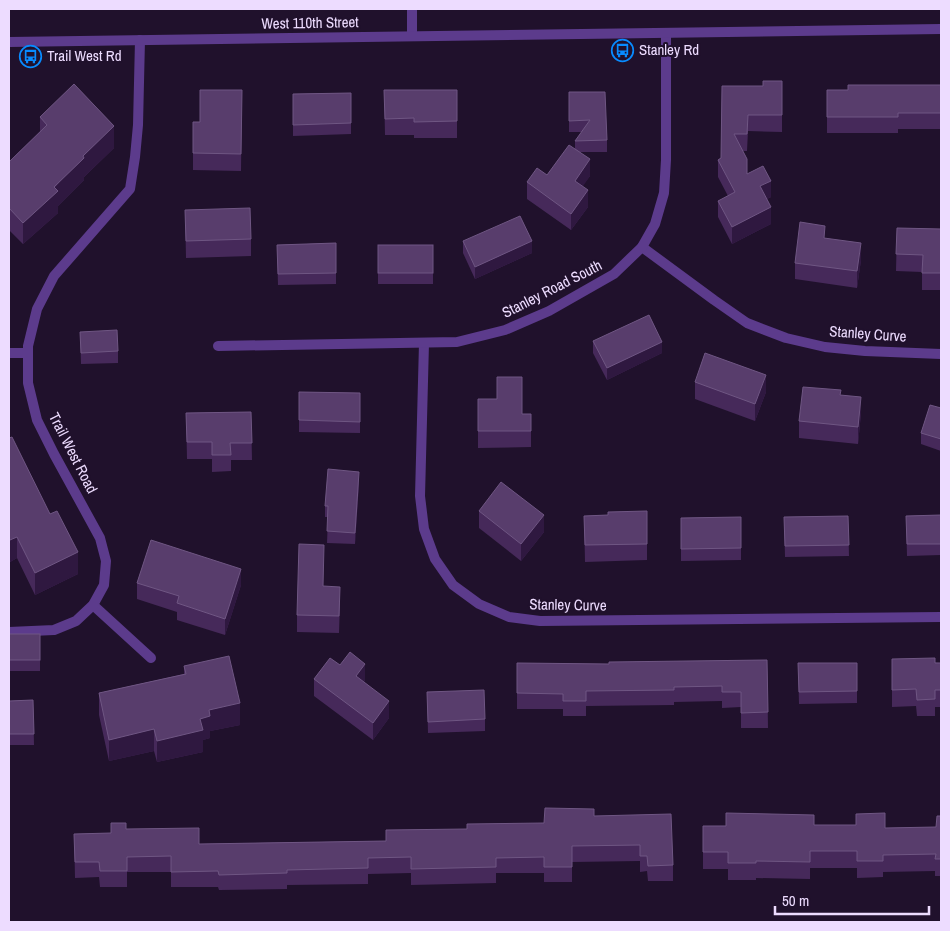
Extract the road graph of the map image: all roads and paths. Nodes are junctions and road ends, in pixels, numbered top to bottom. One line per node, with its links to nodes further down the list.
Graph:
1 (412, 9): 4 (street)
2 (941, 29): 3 (street, West 110th Street)
3 (666, 33): 4 (street, West 110th Street); 7 (street, Stanley Road South)
4 (412, 36): 5 (street, West 110th Street)
5 (140, 40): 6 (street, West 110th Street); 10 (street, Trail West Road)
6 (9, 42)
7 (642, 247): 8 (street, Stanley Road South); 12 (street, Stanley Curve)
8 (424, 343): 9 (street, Stanley Road South); 14 (street, Stanley Curve)
9 (218, 346)
10 (28, 352): 11 (street); 13 (street, Trail West Road)
11 (9, 353)
12 (941, 354)
13 (93, 605): 15 (street, Trail West Road); 16 (street)
14 (941, 617)
15 (9, 632)
16 (152, 658)

